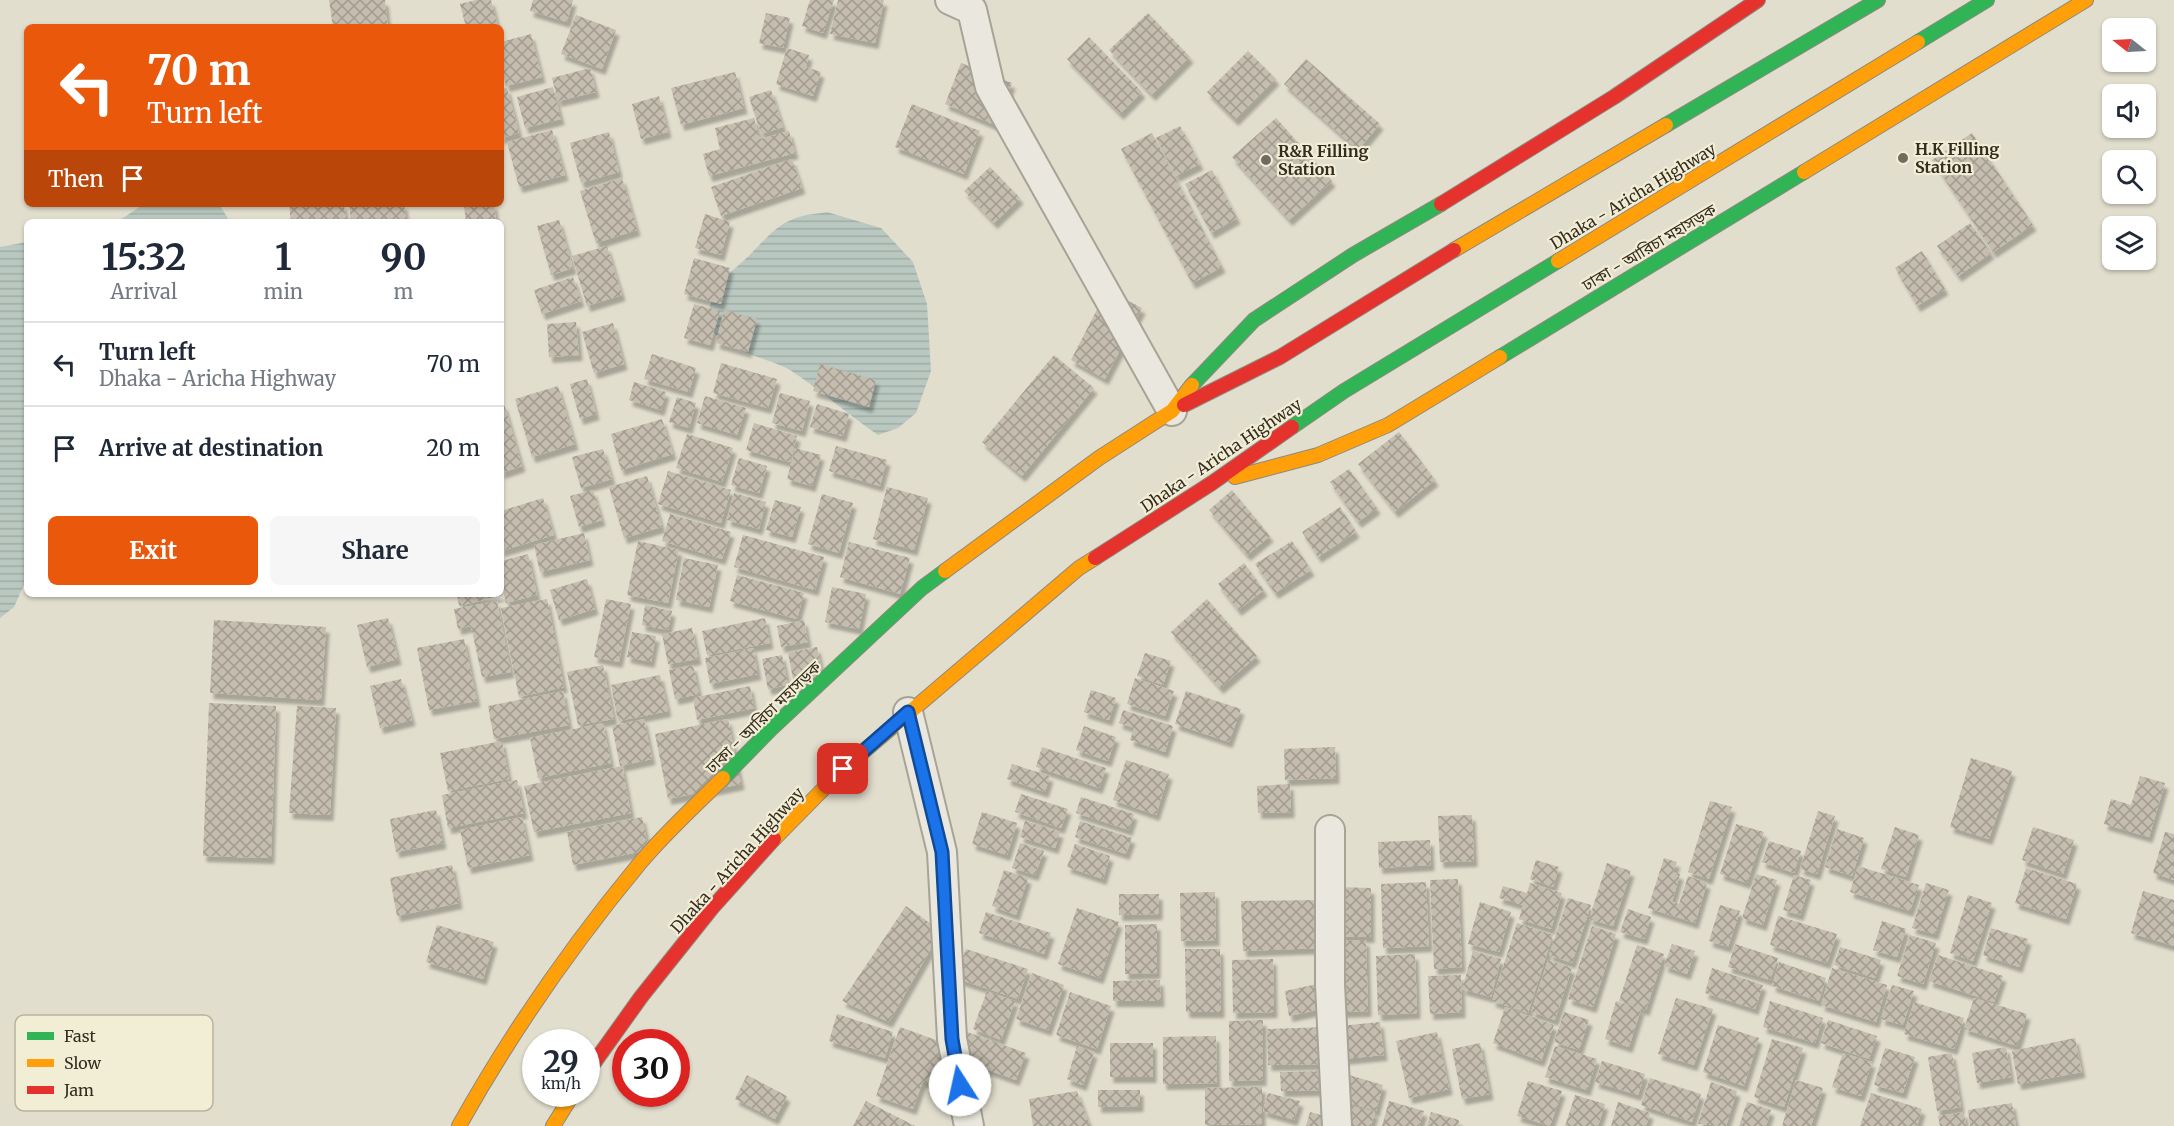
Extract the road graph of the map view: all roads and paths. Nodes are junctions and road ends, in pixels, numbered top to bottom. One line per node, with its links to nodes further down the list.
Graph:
1 (1758, 0): 6 (highway, ঢাকা - আরিচা মহাসড়ক)
2 (1878, 0): 6 (highway, ঢাকা - আরিচা মহাসড়ক)
3 (1987, 0): 7 (highway, Dhaka - Aricha Highway)
4 (2086, 0): 7 (highway, ঢাকা - আরিচা মহাসড়ক)
5 (965, 3): 6 (street)
6 (1172, 411): 12 (highway, ঢাকা - আরিচা মহাসড়ক)
7 (1212, 483): 8 (highway, Dhaka - Aricha Highway)
8 (908, 712): 10 (highway, Dhaka - Aricha Highway); 14 (street)
9 (1330, 830): 15 (street)
10 (600, 1054)
11 (565, 1107): 13 (highway)
12 (459, 1126)
13 (553, 1126)
14 (969, 1126)
15 (1337, 1126)

